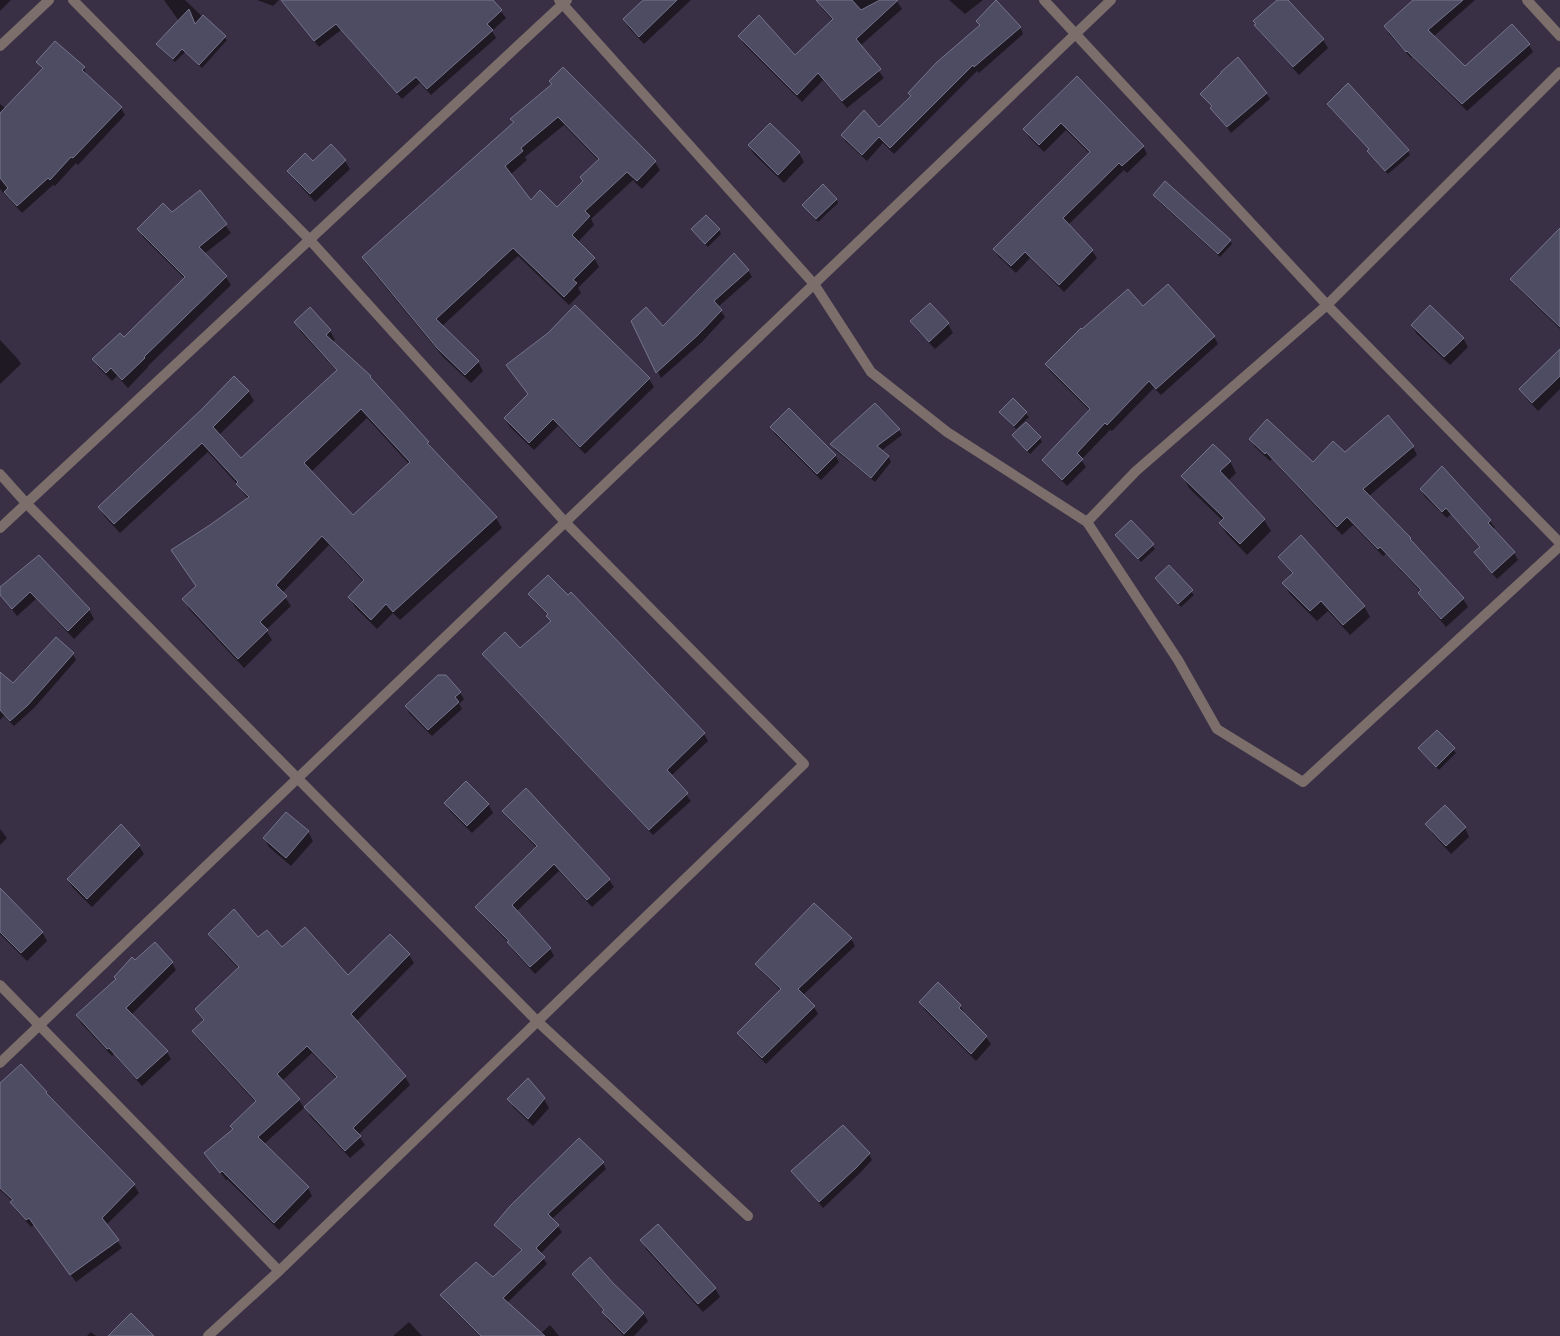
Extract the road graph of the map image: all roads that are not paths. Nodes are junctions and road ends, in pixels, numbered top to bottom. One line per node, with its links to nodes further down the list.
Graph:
1 (48, 0): 9 (street)
2 (73, 0): 11 (street)
3 (1044, 0): 7 (street)
4 (1111, 0): 7 (street)
5 (1527, 0): 8 (street)
6 (563, 1): 11 (street); 12 (street)
7 (1075, 35): 12 (street); 13 (street)
8 (1560, 36)
9 (0, 46)
10 (1560, 72): 13 (street)
11 (309, 240): 15 (street); 16 (street)
12 (814, 284): 16 (street); 17 (street)
13 (1327, 305): 17 (street); 19 (street)
14 (0, 474): 15 (street)
15 (26, 503): 18 (street); 20 (street)
16 (565, 522): 20 (street); 22 (street)
17 (1086, 522): 19 (street)
18 (0, 528)
19 (1560, 545)
20 (298, 777): 22 (street); 23 (street)
21 (0, 985): 23 (street)
22 (537, 1021): 25 (street); 26 (street)
23 (39, 1026): 24 (street); 26 (street)
24 (0, 1063)
25 (748, 1216)
26 (279, 1271): 27 (street)
27 (208, 1336)

